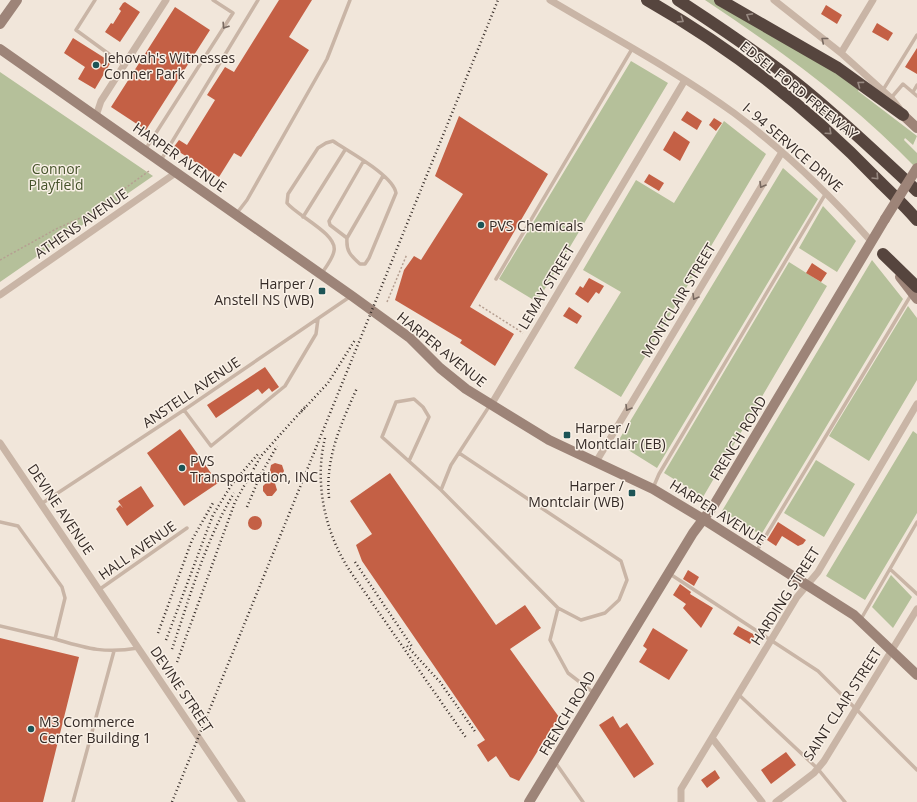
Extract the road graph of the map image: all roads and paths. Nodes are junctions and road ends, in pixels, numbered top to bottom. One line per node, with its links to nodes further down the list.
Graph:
1 (17, 0): 13 (main road)
2 (95, 0): 18 (lane)
3 (166, 0): 18 (street)
4 (213, 0): 28 (lane, one-way to 28)
5 (258, 0): 31 (lane)
6 (350, 0): 39 (lane)
7 (550, 0): 15 (street, I- 94 SERVICE DRIVE)
8 (647, 0): 41 (highway, EDSEL FORD FREEWAY, one-way to 41)
9 (678, 0): 37 (highway, EDSEL FORD FREEWAY)
10 (720, 0): 25 (highway, one-way to 10)
11 (774, 0): 17 (street, one-way to 11)
12 (873, 0): 17 (street)
13 (0, 24)
14 (917, 35): 21 (lane)
15 (628, 47): 19 (street, I- 94 SERVICE DRIVE); 48 (lane)
16 (0, 49): 26 (main road, HARPER AVENUE)
17 (841, 54): 21 (street)
18 (124, 65): 26 (street)
19 (684, 80): 30 (street, I- 94 SERVICE DRIVE); 57 (street, LEMAY STREET)
20 (917, 85): 22 (lane)
21 (883, 91): 24 (street)
22 (913, 92): 23 (lane); 24 (lane)
23 (917, 96)
24 (891, 98): 25 (street)
25 (903, 115): 27 (main road)
26 (96, 116): 28 (main road, HARPER AVENUE)
27 (917, 128)
28 (145, 150): 31 (main road, HARPER AVENUE)
29 (345, 150): 32 (lane); 40 (lane); 40 (lane)
30 (782, 152): 38 (street, I- 94 SERVICE DRIVE); 62 (street, MONTCLAIR STREET, one-way to 62)
31 (160, 161): 35 (main road, HARPER AVENUE)
32 (363, 162): 36 (lane); 42 (lane)
33 (917, 168): 43 (main road, FRENCH ROAD, bridge)
34 (149, 172): 46 (path)
35 (177, 172): 39 (main road, HARPER AVENUE); 50 (street, ATHENS AVENUE)
36 (383, 176): 42 (lane); 42 (lane)
37 (917, 191)
38 (826, 192): 43 (street, I- 94 SERVICE DRIVE); 63 (lane)
39 (236, 214): 47 (main road, HARPER AVENUE)
40 (303, 217): 47 (lane)
41 (917, 220)
42 (347, 238)
43 (871, 241): 45 (main road, I- 94 SERVICE DRIVE); 66 (main road, FRENCH ROAD)
44 (407, 254): 52 (path)
45 (883, 254): 49 (highway)
46 (0, 260)
47 (321, 274): 51 (main road, HARPER AVENUE)
48 (496, 279)
49 (915, 293): 70 (lane)
50 (0, 295)
51 (352, 296): 54 (lane, ANSTELL AVENUE); 57 (main road, HARPER AVENUE)
52 (387, 302)
53 (478, 305): 55 (path)
54 (318, 319): 58 (lane, ANSTELL AVENUE); 58 (lane)
55 (523, 333)
56 (917, 404): 73 (street, HARDING STREET)
57 (491, 405): 60 (lane); 62 (main road, HARPER AVENUE)
58 (184, 410): 65 (lane, ANSTELL AVENUE)
59 (0, 443): 65 (street, DEVINE AVENUE)
60 (459, 453): 64 (lane); 76 (lane)
61 (409, 461): 61 (lane); 64 (lane)
62 (596, 462): 63 (main road, HARPER AVENUE)
63 (653, 489): 66 (main road, HARPER AVENUE)
64 (441, 490): 76 (lane)
65 (41, 504): 74 (street, DEVINE AVENUE)
66 (704, 519): 70 (main road, HARPER AVENUE); 72 (main road, FRENCH ROAD)
67 (0, 522): 80 (lane)
68 (917, 522): 71 (lane)
69 (187, 528): 74 (lane, HALL AVENUE)
70 (756, 553): 73 (main road, HARPER AVENUE)
71 (890, 569): 75 (lane); 78 (lane)
72 (668, 573): 81 (lane); 86 (main road, FRENCH ROAD)
73 (807, 586): 78 (main road, HARPER AVENUE); 81 (street, HARDING STREET)
74 (100, 589): 82 (street, DEVINE STREET)
75 (917, 594)
76 (558, 608): 86 (lane)
77 (917, 609): 83 (street, SAINT CLAIR STREET)
78 (860, 620): 83 (main road, HARPER AVENUE)
79 (0, 626): 80 (lane)
80 (55, 639): 84 (lane)
81 (771, 639): 87 (street, HARDING STREET); 88 (lane)
82 (138, 648): 84 (lane); 94 (street, DEVINE STREET)
83 (892, 650): 85 (main road, HARPER AVENUE); 88 (street, SAINT CLAIR STREET)
84 (114, 651): 93 (lane)
85 (917, 675)
86 (595, 694): 90 (main road, FRENCH ROAD)
87 (738, 694): 89 (street, HARDING STREET); 91 (lane)
88 (856, 708): 91 (street, SAINT CLAIR STREET); 92 (lane)
89 (712, 738): 97 (street, HARDING STREET); 98 (street)
90 (554, 760): 95 (main road, FRENCH ROAD); 96 (lane)
91 (818, 769): 99 (street, SAINT CLAIR STREET); 100 (lane)
92 (917, 770)
93 (73, 802)
94 (242, 802)
95 (529, 802)
96 (583, 802)
97 (681, 802)
98 (762, 802)
99 (776, 802)
100 (845, 802)

